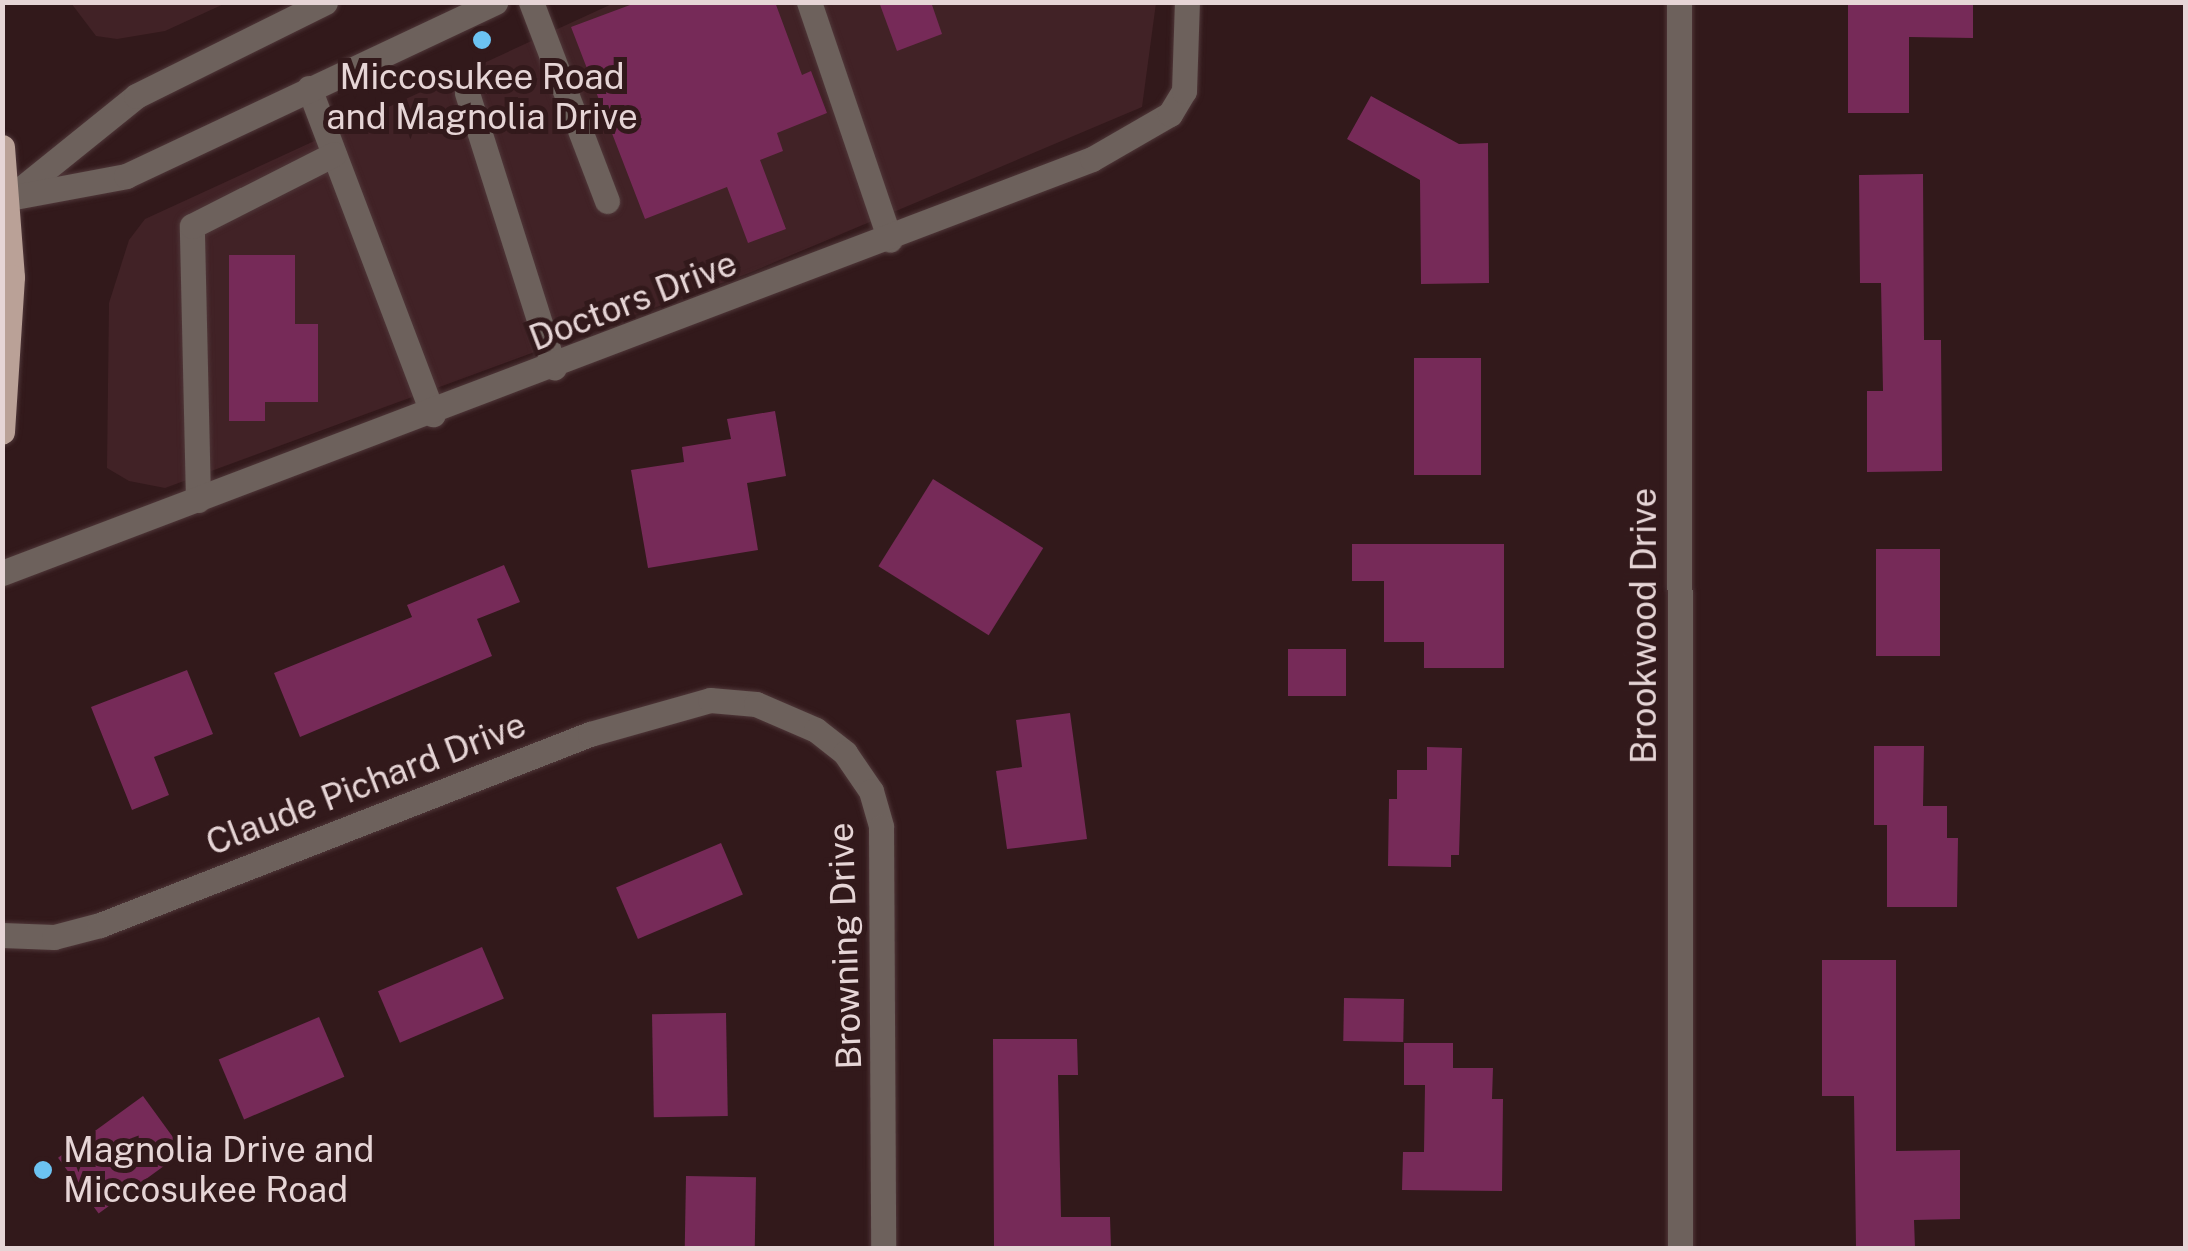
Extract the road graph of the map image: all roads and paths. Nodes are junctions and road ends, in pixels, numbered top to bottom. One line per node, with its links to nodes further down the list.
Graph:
1 (325, 2): 11 (street)
2 (495, 2): 7 (street)
3 (531, 2): 12 (street)
4 (808, 2): 13 (street)
5 (1186, 2): 13 (street, Doctors Drive)
6 (1679, 2): 22 (street, Brookwood Drive)
7 (309, 88): 10 (street); 11 (street)
8 (467, 93): 14 (street)
9 (2, 148): 11 (main road)
10 (334, 154): 15 (street); 17 (street)
11 (6, 200): 16 (main road)
12 (607, 202)
13 (890, 240): 14 (street, Doctors Drive)
14 (554, 368): 15 (street, Doctors Drive)
15 (433, 414): 17 (street, Doctors Drive)
16 (2, 432)
17 (198, 500): 18 (street, Doctors Drive)
18 (2, 572)
19 (756, 704): 20 (street, Claude Pichard Drive); 21 (street, Browning Drive)
20 (2, 935)
21 (883, 1248)
22 (1680, 1248)

